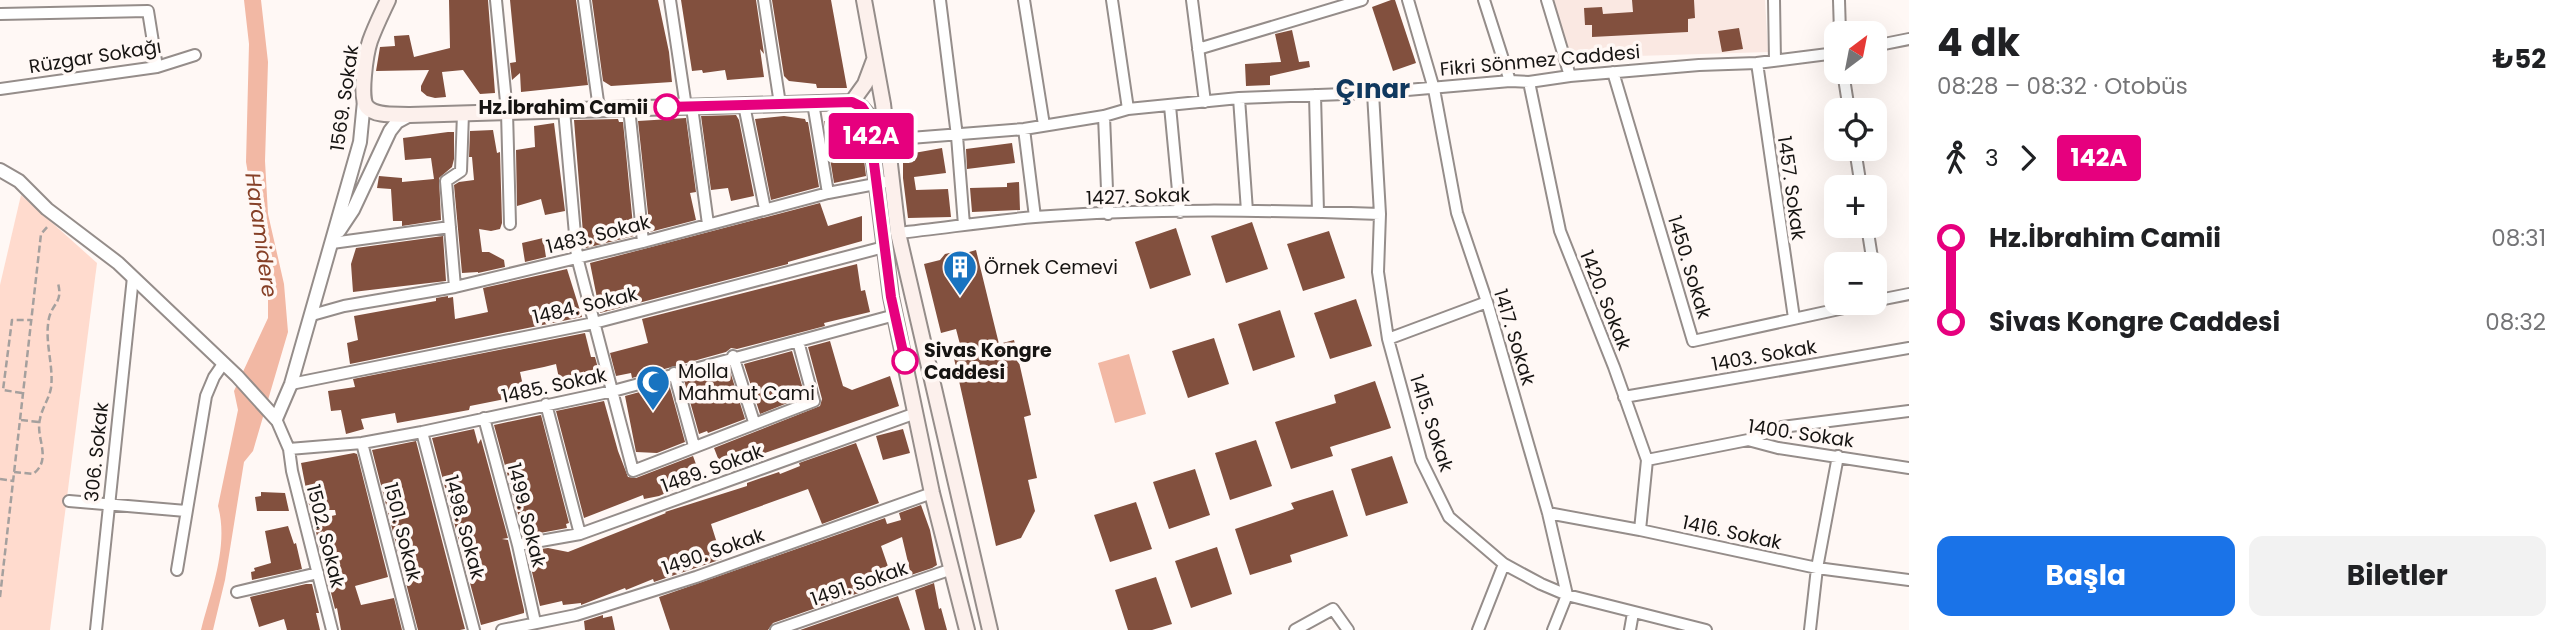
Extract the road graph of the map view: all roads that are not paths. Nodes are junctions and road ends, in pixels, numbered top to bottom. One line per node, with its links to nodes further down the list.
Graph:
1 (388, 0): 37 (main road, 1569. Sokak)
2 (496, 0): 49 (street)
3 (584, 0): 46 (street)
4 (670, 0): 44 (street)
5 (764, 0): 41 (street)
6 (864, 0): 24 (main road)
7 (940, 0): 55 (street)
8 (1024, 0): 53 (street)
9 (1112, 0): 47 (street)
10 (1192, 0): 21 (street)
11 (1362, 0): 21 (street)
12 (1408, 0): 33 (street, 1417. Sokak)
13 (1483, 0): 30 (street)
14 (1547, 0): 29 (street)
15 (1774, 0): 25 (street)
16 (1839, 0): 18 (street)
17 (0, 14): 27 (street)
18 (1840, 21)
19 (1909, 39): 20 (street)
20 (1887, 43)
21 (1198, 49): 39 (street)
22 (195, 55): 27 (street, Rüzgar Sokağı)
23 (1824, 55): 25 (street, Fikri Sönmez Caddesi)
24 (874, 58): 38 (main road); 56 (main road)
25 (1775, 61): 26 (street, Fikri Sönmez Caddesi)
26 (1757, 63): 28 (street, Fikri Sönmez Caddesi); 85 (street, 1457. Sokak)
27 (157, 67): 32 (street, Rüzgar Sokağı)
28 (1613, 72): 29 (street, Fikri Sönmez Caddesi); 85 (street, 1450. Sokak)
29 (1570, 76): 31 (street, Fikri Sönmez Caddesi)
30 (1510, 81): 31 (street, Fikri Sönmez Caddesi); 33 (street, Fikri Sönmez Caddesi)
31 (1529, 82): 95 (street, 1420. Sokak)
32 (0, 89)
33 (1434, 89): 34 (street, Fikri Sönmez Caddesi); 81 (street, 1417. Sokak)
34 (1373, 93): 35 (street, Fikri Sönmez Caddesi); 66 (street, 1415. Sokak)
35 (1315, 95): 36 (street, Fikri Sönmez Caddesi); 64 (street)
36 (1239, 98): 39 (street, Fikri Sönmez Caddesi); 62 (street)
37 (364, 101): 51 (main road); 74 (street, 1569. Sokak)
38 (852, 102): 40 (main road); 57 (main road)
39 (1205, 102): 43 (street, Fikri Sönmez Caddesi)
40 (813, 103): 41 (main road); 60 (street)
41 (780, 104): 42 (main road)
42 (744, 105): 44 (main road); 61 (street)
43 (1170, 106): 47 (street, Fikri Sönmez Caddesi); 63 (street)
44 (689, 107): 45 (main road); 69 (street)
45 (629, 108): 46 (main road); 73 (street)
46 (600, 109): 48 (main road)
47 (1128, 109): 52 (street, Fikri Sönmez Caddesi)
48 (564, 110): 49 (main road); 76 (street)
49 (507, 112): 50 (main road); 68 (street)
50 (463, 113): 51 (main road); 71 (street)
51 (410, 115): 74 (street, 1569. Sokak)
52 (1104, 116): 53 (street, Fikri Sönmez Caddesi); 65 (street)
53 (1044, 125): 54 (street, Fikri Sönmez Caddesi)
54 (1024, 129): 55 (street, Fikri Sönmez Caddesi); 67 (street)
55 (957, 136): 56 (street, Fikri Sönmez Caddesi); 70 (street)
56 (887, 140): 57 (street, Fikri Sönmez Caddesi); 59 (main road)
57 (872, 141): 59 (main road)
58 (0, 170): 77 (street)
59 (884, 182): 60 (street, 1483. Sokak); 72 (main road); 75 (main road)
60 (828, 194): 61 (street, 1483. Sokak)
61 (765, 209): 69 (street, 1483. Sokak)
62 (1247, 211): 63 (street, 1427. Sokak); 64 (street, 1427. Sokak)
63 (1180, 212): 65 (street, 1427. Sokak)
64 (1318, 212): 66 (street, 1427. Sokak)
65 (1108, 214): 67 (street, 1427. Sokak)
66 (1380, 214): 87 (street, 1415. Sokak)
67 (1035, 217): 70 (street, 1427. Sokak)
68 (510, 224)
69 (708, 224): 73 (street, 1483. Sokak)
70 (964, 225): 72 (street, 1427. Sokak)
71 (450, 228): 74 (street); 78 (street)
72 (898, 233): 135 (main road)
73 (643, 242): 76 (street, 1483. Sokak)
74 (332, 243): 84 (street, 1569. Sokak)
75 (884, 247): 83 (main road); 86 (street, 1484. Sokak)
76 (577, 257): 78 (street, 1483. Sokak); 86 (street)
77 (133, 277): 91 (street); 112 (street, 306. Sokak)
78 (455, 287): 84 (street, 1483. Sokak)
79 (1909, 294): 80 (street, 1450. Sokak)
80 (1887, 299)
81 (1487, 302): 87 (street); 114 (street, 1417. Sokak)
82 (1824, 312): 85 (street, 1450. Sokak)
83 (895, 314): 88 (street, 1485. Sokak); 98 (main road)
84 (312, 315): 93 (street, 1569. Sokak)
85 (1794, 318)
86 (594, 323): 93 (street, 1484. Sokak); 94 (street)
87 (1388, 339): 118 (street, 1415. Sokak)
88 (798, 341): 90 (street, 1485. Sokak); 101 (street)
89 (1909, 348): 95 (street, 1403. Sokak)
90 (733, 356): 92 (street, 1485. Sokak); 101 (street)
91 (223, 364): 99 (street); 113 (street)
92 (674, 373): 94 (street, 1485. Sokak); 105 (street)
93 (291, 384): 99 (street, 1569. Sokak)
94 (613, 391): 96 (street, 1485. Sokak); 105 (street)
95 (1624, 397): 108 (street, 1420. Sokak)
96 (546, 404): 100 (street, 1485. Sokak); 116 (street)
97 (1909, 411): 103 (street)
98 (916, 413): 110 (main road); 116 (street, 1489. Sokak)
99 (273, 415): 106 (street)
100 (484, 418): 102 (street, 1485. Sokak); 117 (street, 1499. Sokak)
101 (754, 422): 105 (street)
102 (422, 432): 104 (street, 1485. Sokak); 131 (street, 1498. Sokak)
103 (1748, 440): 107 (street, 1400. Sokak); 108 (street, 1400. Sokak)
104 (362, 443): 106 (street, 1485. Sokak); 130 (street, 1501. Sokak)
105 (694, 446)
106 (289, 449): 122 (street, 1502. Sokak)
107 (1838, 456): 109 (street, 1400. Sokak); 119 (street)
108 (1647, 460): 115 (street, 1420. Sokak)
109 (1909, 468)
110 (932, 493): 120 (main road); 127 (street, 1490. Sokak)
111 (69, 500): 112 (street)
112 (108, 505): 113 (street); 128 (street, 306. Sokak)
113 (186, 511): 121 (street)
114 (1548, 513): 115 (street, 1416. Sokak); 125 (street, 1417. Sokak)
115 (1640, 530): 119 (street, 1416. Sokak)
116 (580, 534): 117 (street, 1489. Sokak)
117 (517, 545): 127 (street, 1499. Sokak)
118 (1504, 564): 125 (street, 1415. Sokak); 138 (street)
119 (1817, 568): 123 (street, 1416. Sokak); 142 (street)
120 (952, 569): 133 (street, 1491. Sokak); 134 (main road)
121 (177, 570)
122 (318, 573): 124 (street); 129 (street, 1502. Sokak)
123 (1909, 579)
124 (237, 592)
125 (1567, 595): 126 (street, 1415. Sokak); 139 (street)
126 (1633, 613): 140 (street); 141 (street, 1415. Sokak)
127 (535, 622): 132 (street, 1490. Sokak)
128 (96, 630)
129 (332, 630)
130 (410, 630)
131 (474, 630)
132 (502, 630)
133 (776, 630)
134 (967, 630)
135 (990, 630)
136 (1295, 630): 137 (street)
137 (1348, 630)
138 (1478, 630)
139 (1553, 630)
140 (1630, 630)
141 (1706, 630)
142 (1810, 630)

